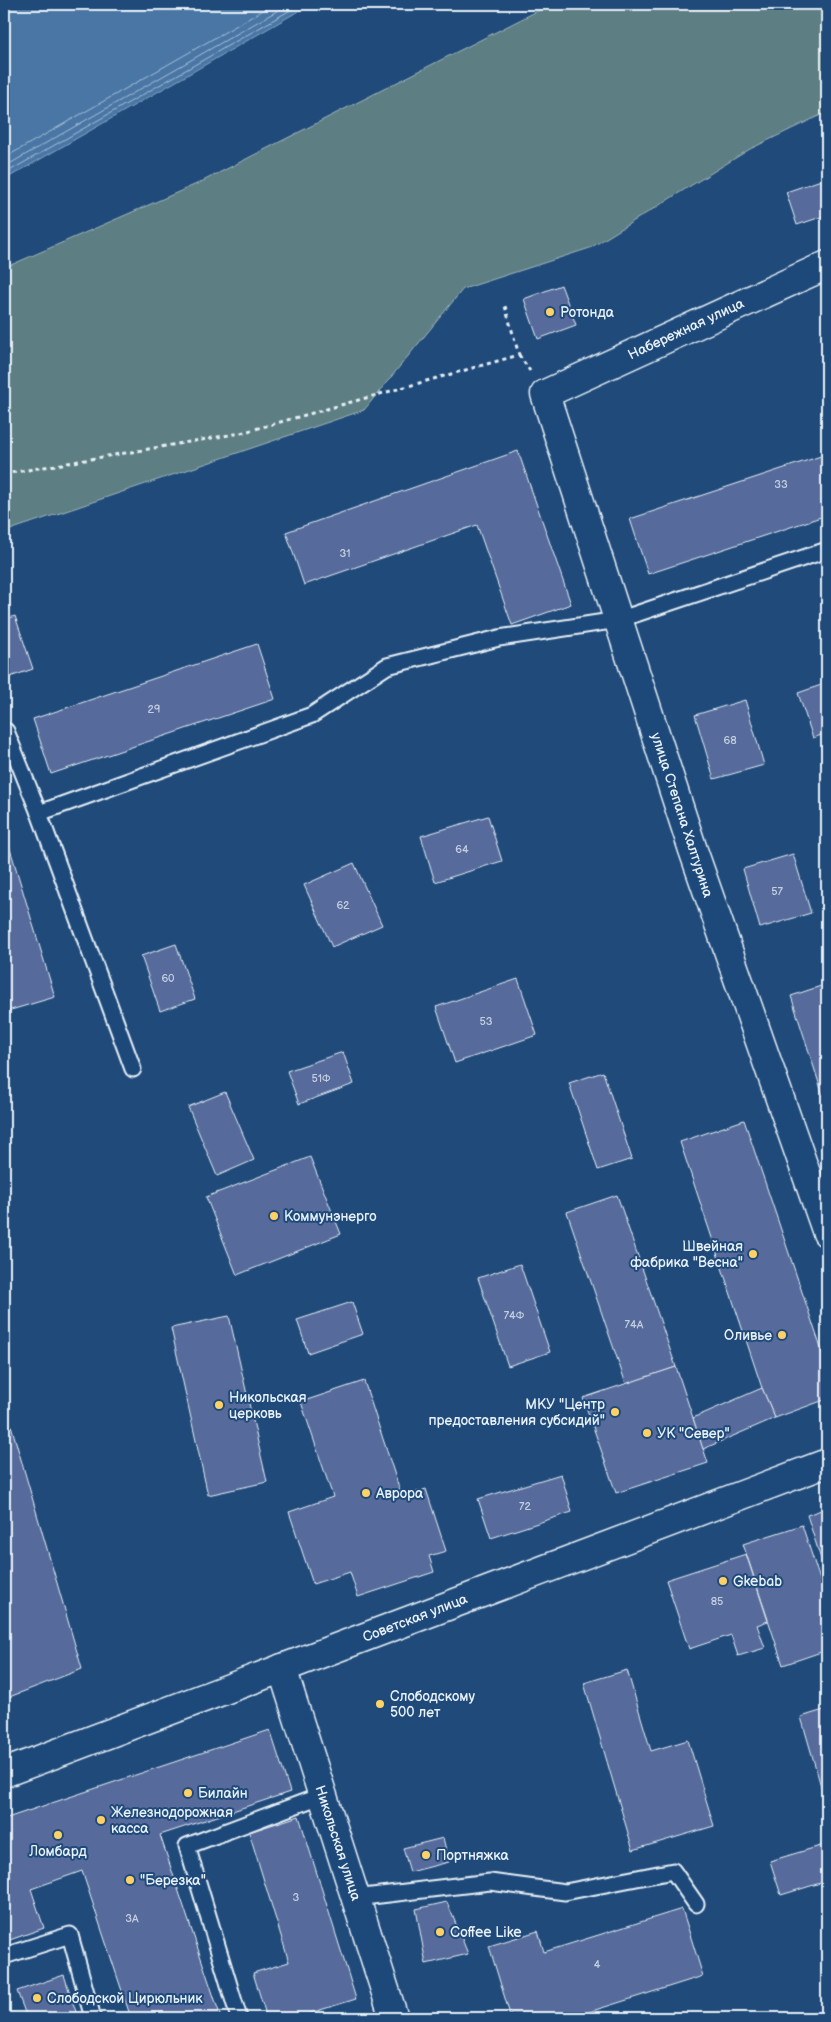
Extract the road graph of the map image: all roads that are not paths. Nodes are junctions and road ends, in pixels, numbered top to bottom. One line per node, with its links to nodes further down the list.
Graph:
1 (827, 265): 2 (street, Набережная улица)
2 (545, 394): 4 (street, улица Степана Халтурина)
3 (827, 550): 4 (lane)
4 (618, 620): 6 (lane); 8 (street, улица Степана Халтурина)
5 (4, 732): 6 (lane)
6 (38, 812): 7 (lane)
7 (133, 1069)
8 (827, 1234)
9 (827, 1463): 10 (street, Советская улица)
10 (282, 1668): 11 (street, Советская улица); 12 (street, Никольская улица)
11 (4, 1773)
12 (323, 1795): 13 (street, Никольская улица); 17 (lane)
13 (355, 1898): 14 (lane); 18 (street, Никольская улица)
14 (696, 1904)
15 (4, 1956): 16 (lane)
16 (93, 2018)
17 (239, 2018)
18 (394, 2018)

